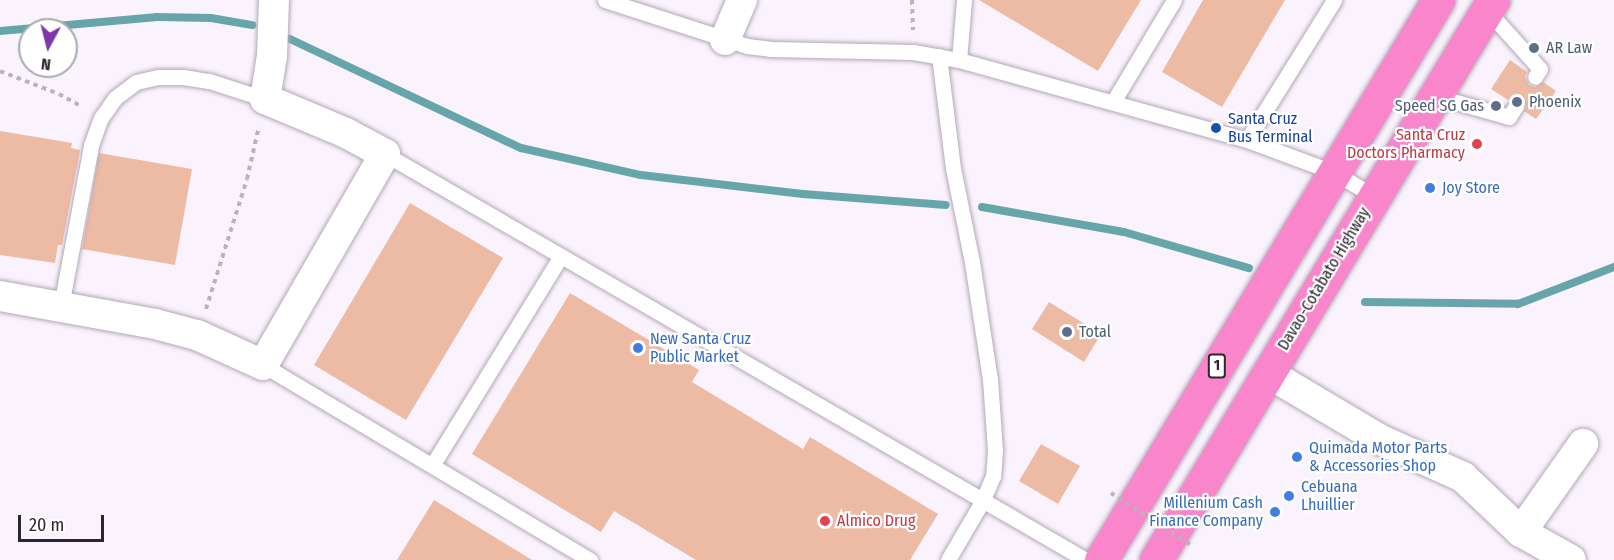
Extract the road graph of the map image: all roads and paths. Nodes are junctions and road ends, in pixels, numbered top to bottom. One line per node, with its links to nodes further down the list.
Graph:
1 (274, 0): 17 (street)
2 (605, 0): 10 (lane)
3 (741, 0): 10 (street)
4 (912, 0): 11 (path)
5 (964, 0): 13 (lane)
6 (1174, 0): 18 (lane)
7 (1334, 0): 21 (lane)
8 (1438, 0): 23 (highway, 1)
9 (1490, 5): 15 (lane); 16 (highway, Davao-Cotabato Highway)
10 (725, 40): 11 (lane)
11 (913, 52): 12 (lane)
12 (939, 56): 13 (lane); 34 (lane)
13 (959, 60): 18 (lane)
14 (0, 71): 20 (path)
15 (1535, 77)
16 (1435, 96): 19 (lane); 24 (highway, Davao-Cotabato Highway)
17 (265, 99): 20 (lane); 22 (street); 28 (path)
18 (1113, 102): 21 (lane)
19 (1516, 106)
20 (101, 118): 27 (lane)
21 (1247, 140): 23 (lane)
22 (385, 154): 25 (lane); 29 (street)
23 (1333, 172): 24 (lane); 40 (highway, 1)
24 (1374, 196): 30 (highway, Davao-Cotabato Highway)
25 (561, 256): 32 (lane); 34 (lane)
26 (0, 296): 27 (street)
27 (61, 306): 28 (street)
28 (197, 335): 29 (street)
29 (263, 365): 32 (lane)
30 (1268, 373): 35 (street); 41 (highway, Davao-Cotabato Highway)
31 (1583, 444): 35 (street)
32 (433, 464): 37 (lane)
33 (1111, 493): 36 (path, bridge)
34 (983, 500): 38 (lane); 39 (lane)
35 (1521, 532): 42 (street)
36 (1194, 547)
37 (590, 560)
38 (948, 560)
39 (1086, 560)
40 (1101, 560)
41 (1156, 560)
42 (1571, 560)

